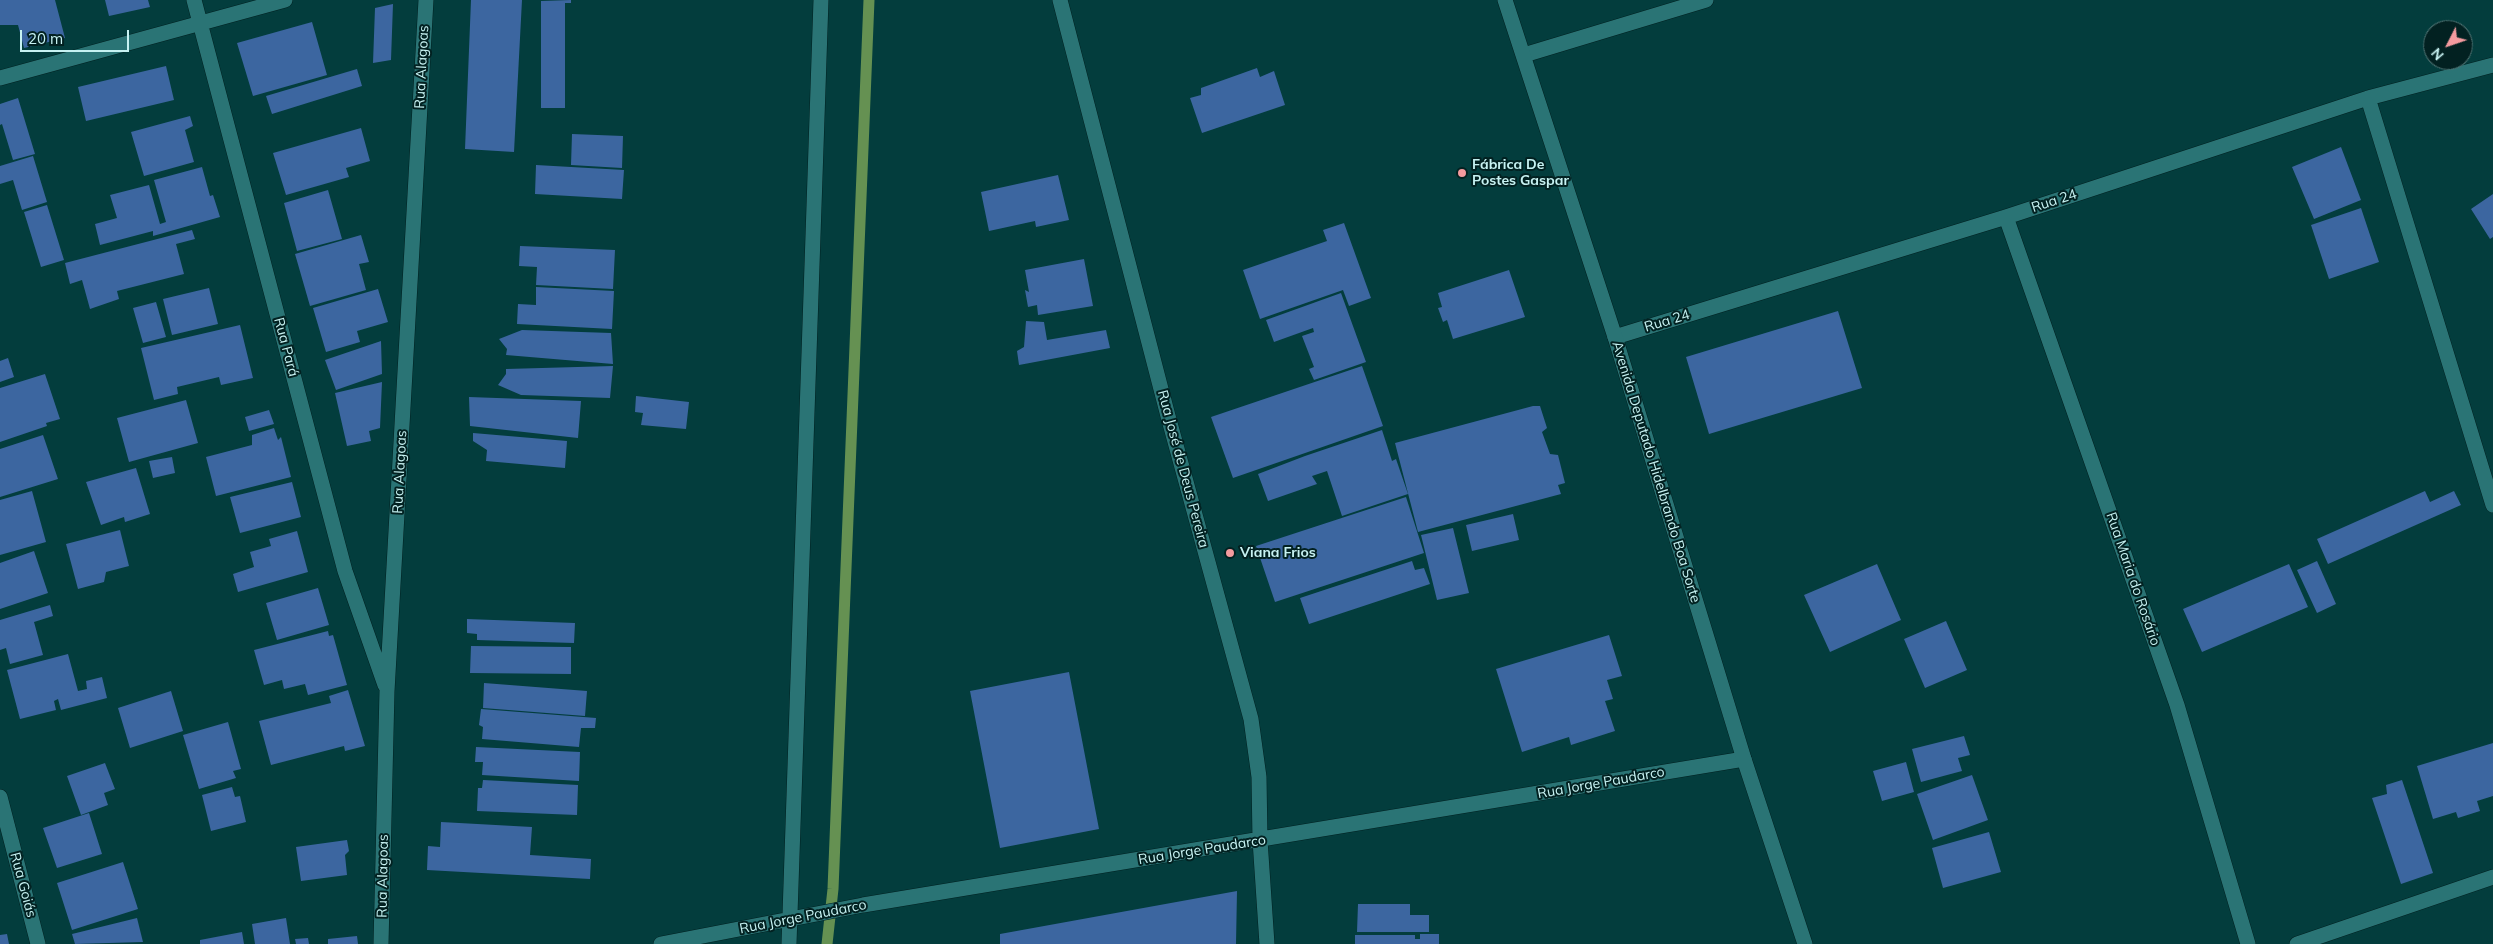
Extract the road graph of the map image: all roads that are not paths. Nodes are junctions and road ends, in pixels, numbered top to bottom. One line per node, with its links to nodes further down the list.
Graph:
1 (194, 0): 8 (street, Rua Pará)
2 (285, 0): 8 (street)
3 (426, 0): 16 (street, Rua Alagoas)
4 (821, 0): 21 (street)
5 (1060, 0): 19 (street, Rua José de Deus Pereira)
6 (1505, 0): 9 (street, Avenida Deputado Hidelbrando Boa Sorte)
7 (1706, 0): 9 (street)
8 (201, 23): 11 (street); 16 (street, Rua Pará)
9 (1524, 55): 14 (street, Avenida Deputado Hidelbrando Boa Sorte)
10 (2493, 65): 12 (street, Rua 24)
11 (0, 78)
12 (2368, 98): 13 (street, Rua 24); 15 (street)
13 (2006, 217): 14 (street, Rua 24); 28 (street, Rua Maria do Rosário)
14 (1615, 337): 17 (street, Avenida Deputado Hidelbrando Boa Sorte)
15 (2493, 505)
16 (387, 691): 23 (street, Rua Alagoas)
17 (1744, 759): 19 (street, Rua Jorge Paudarco); 27 (street, Avenida Deputado Hidelbrando Boa Sorte)
18 (0, 797): 22 (street, Rua Goiás)
19 (1260, 840): 21 (street, Rua Jorge Paudarco); 26 (street, Rua José de Deus Pereira)
20 (2493, 877): 29 (street)
21 (797, 919): 24 (street, Rua Jorge Paudarco); 25 (street)
22 (38, 944)
23 (381, 944)
24 (661, 944)
25 (789, 944)
26 (1267, 944)
27 (1805, 944)
28 (2248, 944)
29 (2297, 944)

